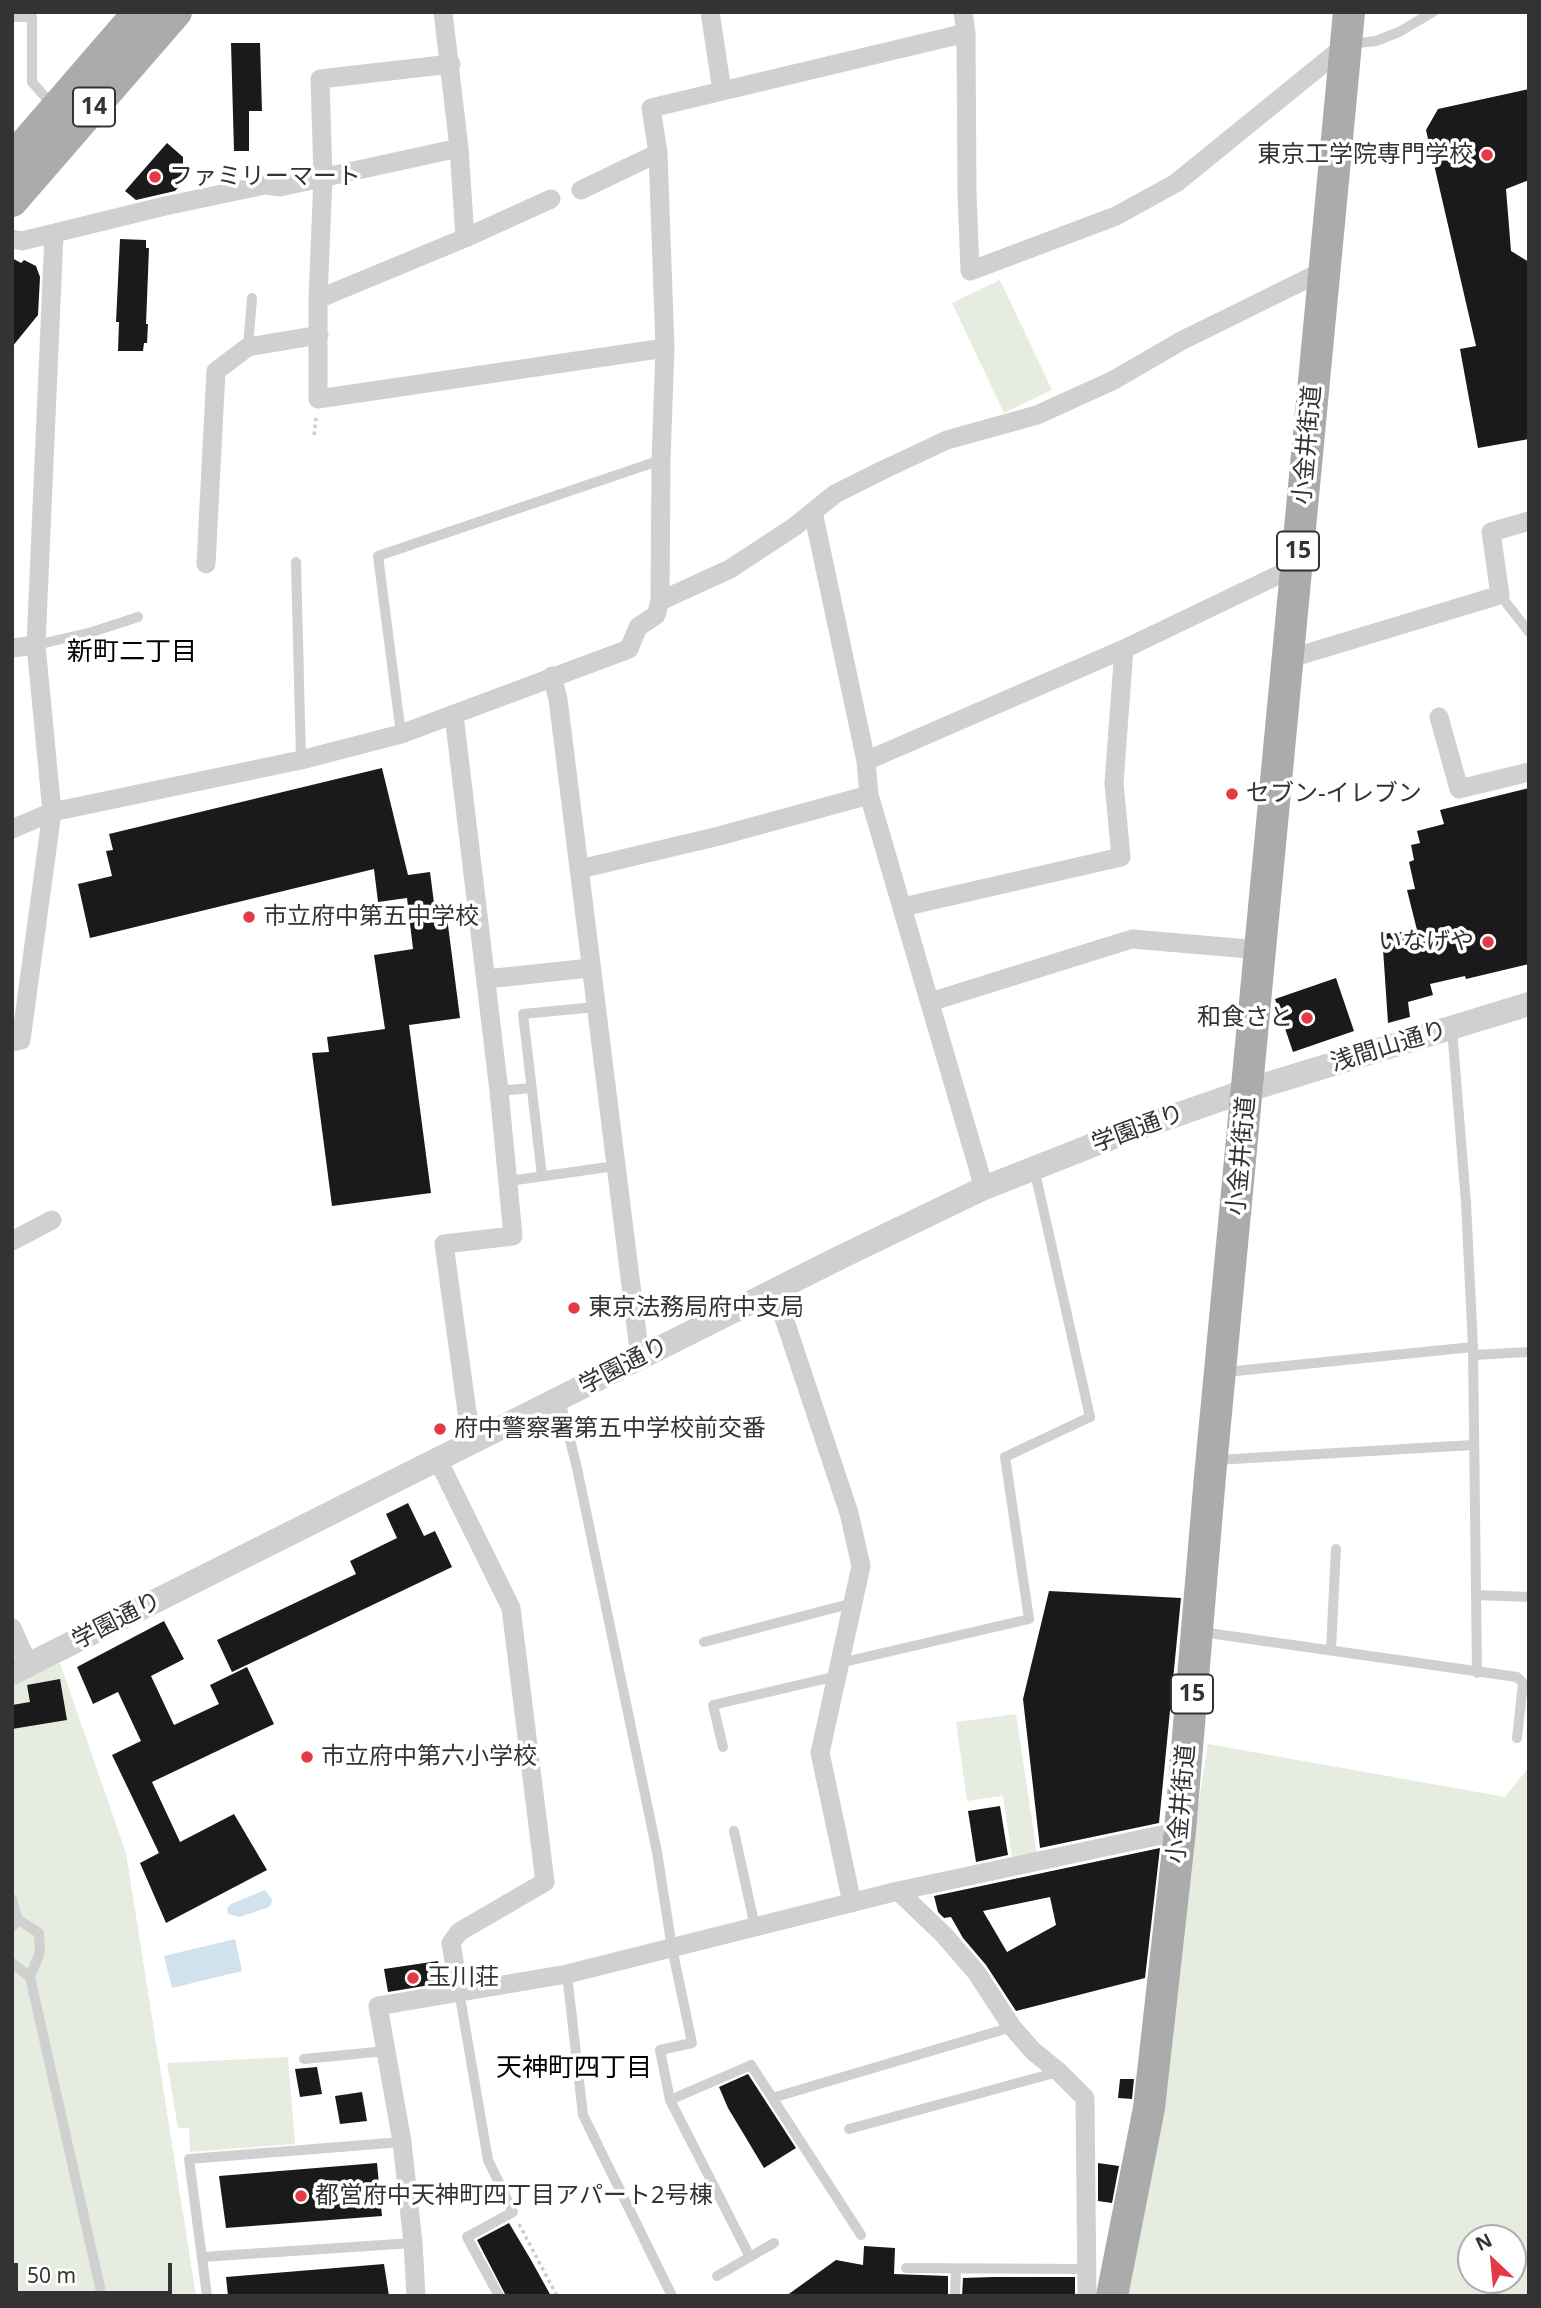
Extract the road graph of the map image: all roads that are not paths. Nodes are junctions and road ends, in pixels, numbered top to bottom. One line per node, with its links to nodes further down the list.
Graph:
1 (139, 12): 13 (main road, 14)
2 (176, 12): 20 (main road, 14)
3 (443, 12): 11 (street)
4 (710, 12): 12 (street)
5 (963, 12): 9 (street)
6 (1349, 12): 10 (main road, 小金井街道 / 15)
7 (1433, 12): 10 (lane)
8 (12, 18): 13 (lane)
9 (966, 33): 10 (street); 12 (street)
10 (1346, 45): 24 (main road, 小金井街道 / 15)
11 (451, 64): 14 (street); 17 (street)
12 (722, 91): 15 (street)
13 (55, 109): 16 (main road, 14)
14 (459, 148): 17 (street); 22 (street)
15 (658, 153): 18 (street); 29 (street)
16 (12, 159)
17 (323, 177): 21 (street); 26 (street)
18 (581, 190)
19 (551, 199): 22 (street)
20 (12, 201)
21 (54, 234): 23 (street); 40 (street)
22 (465, 238): 26 (street)
23 (12, 239)
24 (1325, 270): 31 (street); 35 (main road, 小金井街道 / 15)
25 (252, 298): 28 (lane)
26 (318, 299): 27 (street)
27 (319, 335): 28 (street); 29 (street)
28 (247, 347): 34 (street)
29 (666, 348): 30 (street)
30 (661, 460): 37 (street); 47 (lane)
31 (813, 512): 37 (street); 49 (street)
32 (1529, 521): 36 (street)
33 (296, 562): 48 (lane)
34 (206, 564)
35 (1297, 566): 42 (street); 43 (main road, 小金井街道 / 15)
36 (1500, 595): 39 (lane); 43 (street)
37 (660, 601): 44 (street)
38 (138, 617): 40 (lane)
39 (1529, 632)
40 (36, 645): 41 (street); 52 (street)
41 (12, 648)
42 (1124, 649): 49 (street); 55 (street)
43 (1288, 659): 56 (main road, 小金井街道 / 15)
44 (551, 676): 45 (street); 54 (street)
45 (454, 715): 47 (street); 58 (street)
46 (1439, 717): 50 (street)
47 (401, 734): 48 (street)
48 (301, 760): 52 (street)
49 (866, 761): 51 (street)
50 (1529, 772)
51 (869, 795): 54 (street); 55 (street)
52 (52, 812): 53 (street); 63 (street)
53 (12, 829)
54 (580, 869): 57 (street)
55 (903, 907): 59 (street)
56 (1261, 950): 59 (street); 65 (main road, 小金井街道 / 15)
57 (590, 968): 58 (street); 61 (street)
58 (486, 979): 66 (street)
59 (930, 1002): 71 (street)
60 (1529, 1004): 62 (street, 浅間山通り)
61 (595, 1007): 64 (lane); 67 (street)
62 (1452, 1028): 65 (street, 浅間山通り); 75 (lane)
63 (12, 1042)
64 (531, 1088): 66 (lane); 69 (lane)
65 (1248, 1090): 68 (street, 学園通り); 78 (main road, 小金井街道 / 15)
66 (499, 1091): 70 (street)
67 (615, 1166): 69 (lane); 77 (street)
68 (1034, 1168): 71 (street, 学園通り); 93 (lane)
69 (542, 1176): 70 (lane)
70 (509, 1181): 80 (street)
71 (984, 1188): 74 (street, 学園通り)
72 (52, 1220): 73 (street)
73 (12, 1241)
74 (775, 1291): 77 (street, 学園通り); 87 (street)
75 (1473, 1351): 76 (lane); 78 (lane); 81 (lane)
76 (1529, 1352)
77 (640, 1358): 79 (street, 学園通り)
78 (1222, 1373): 83 (main road, 小金井街道 / 15)
79 (560, 1399): 80 (street, 学園通り); 104 (lane)
80 (474, 1442): 82 (street, 学園通り)
81 (1473, 1445): 83 (lane); 85 (lane)
82 (438, 1460): 92 (street, 学園通り); 108 (street)
83 (1212, 1461): 89 (main road, 小金井街道 / 15)
84 (1336, 1549): 91 (lane)
85 (1476, 1595): 86 (lane); 94 (lane)
86 (1529, 1597)
87 (854, 1603): 90 (lane); 93 (street)
88 (12, 1628): 92 (street)
89 (1197, 1631): 91 (lane); 98 (main road, 小金井街道 / 15)
90 (704, 1642)
91 (1331, 1649): 94 (lane)
92 (20, 1669)
93 (838, 1670): 96 (lane); 101 (street)
94 (1477, 1672): 95 (lane)
95 (1517, 1738)
96 (723, 1747)
97 (734, 1831): 103 (lane)
98 (1180, 1831): 99 (street); 133 (main road, 小金井街道 / 15)
99 (898, 1891): 101 (street); 109 (street)
100 (12, 1899): 102 (lane)
101 (852, 1903): 103 (street)
102 (15, 1923): 107 (lane)
103 (755, 1927): 104 (street)
104 (672, 1948): 106 (street); 114 (lane)
105 (12, 1963): 107 (lane)
106 (567, 1975): 108 (street); 130 (lane)
107 (30, 1977): 126 (lane)
108 (459, 1991): 110 (street); 129 (lane)
109 (1012, 2027): 112 (street); 113 (lane)
110 (386, 2050): 111 (lane); 116 (street)
111 (304, 2059)
112 (1059, 2071): 115 (lane); 124 (street)
113 (772, 2098): 114 (lane); 117 (lane)
114 (670, 2100): 121 (lane)
115 (849, 2129)
116 (402, 2142): 118 (street); 120 (lane)
117 (861, 2235)
118 (414, 2243): 120 (lane); 128 (street)
119 (775, 2243): 121 (lane)
120 (202, 2257): 127 (lane)
121 (750, 2257): 125 (lane)
122 (906, 2268): 123 (lane)
123 (956, 2269): 124 (lane); 131 (lane)
124 (1086, 2269): 132 (street)
125 (717, 2276)
126 (102, 2296)
127 (207, 2296)
128 (416, 2296)
129 (499, 2296)
130 (672, 2296)
131 (955, 2296)
132 (1087, 2296)
133 (1112, 2296)

